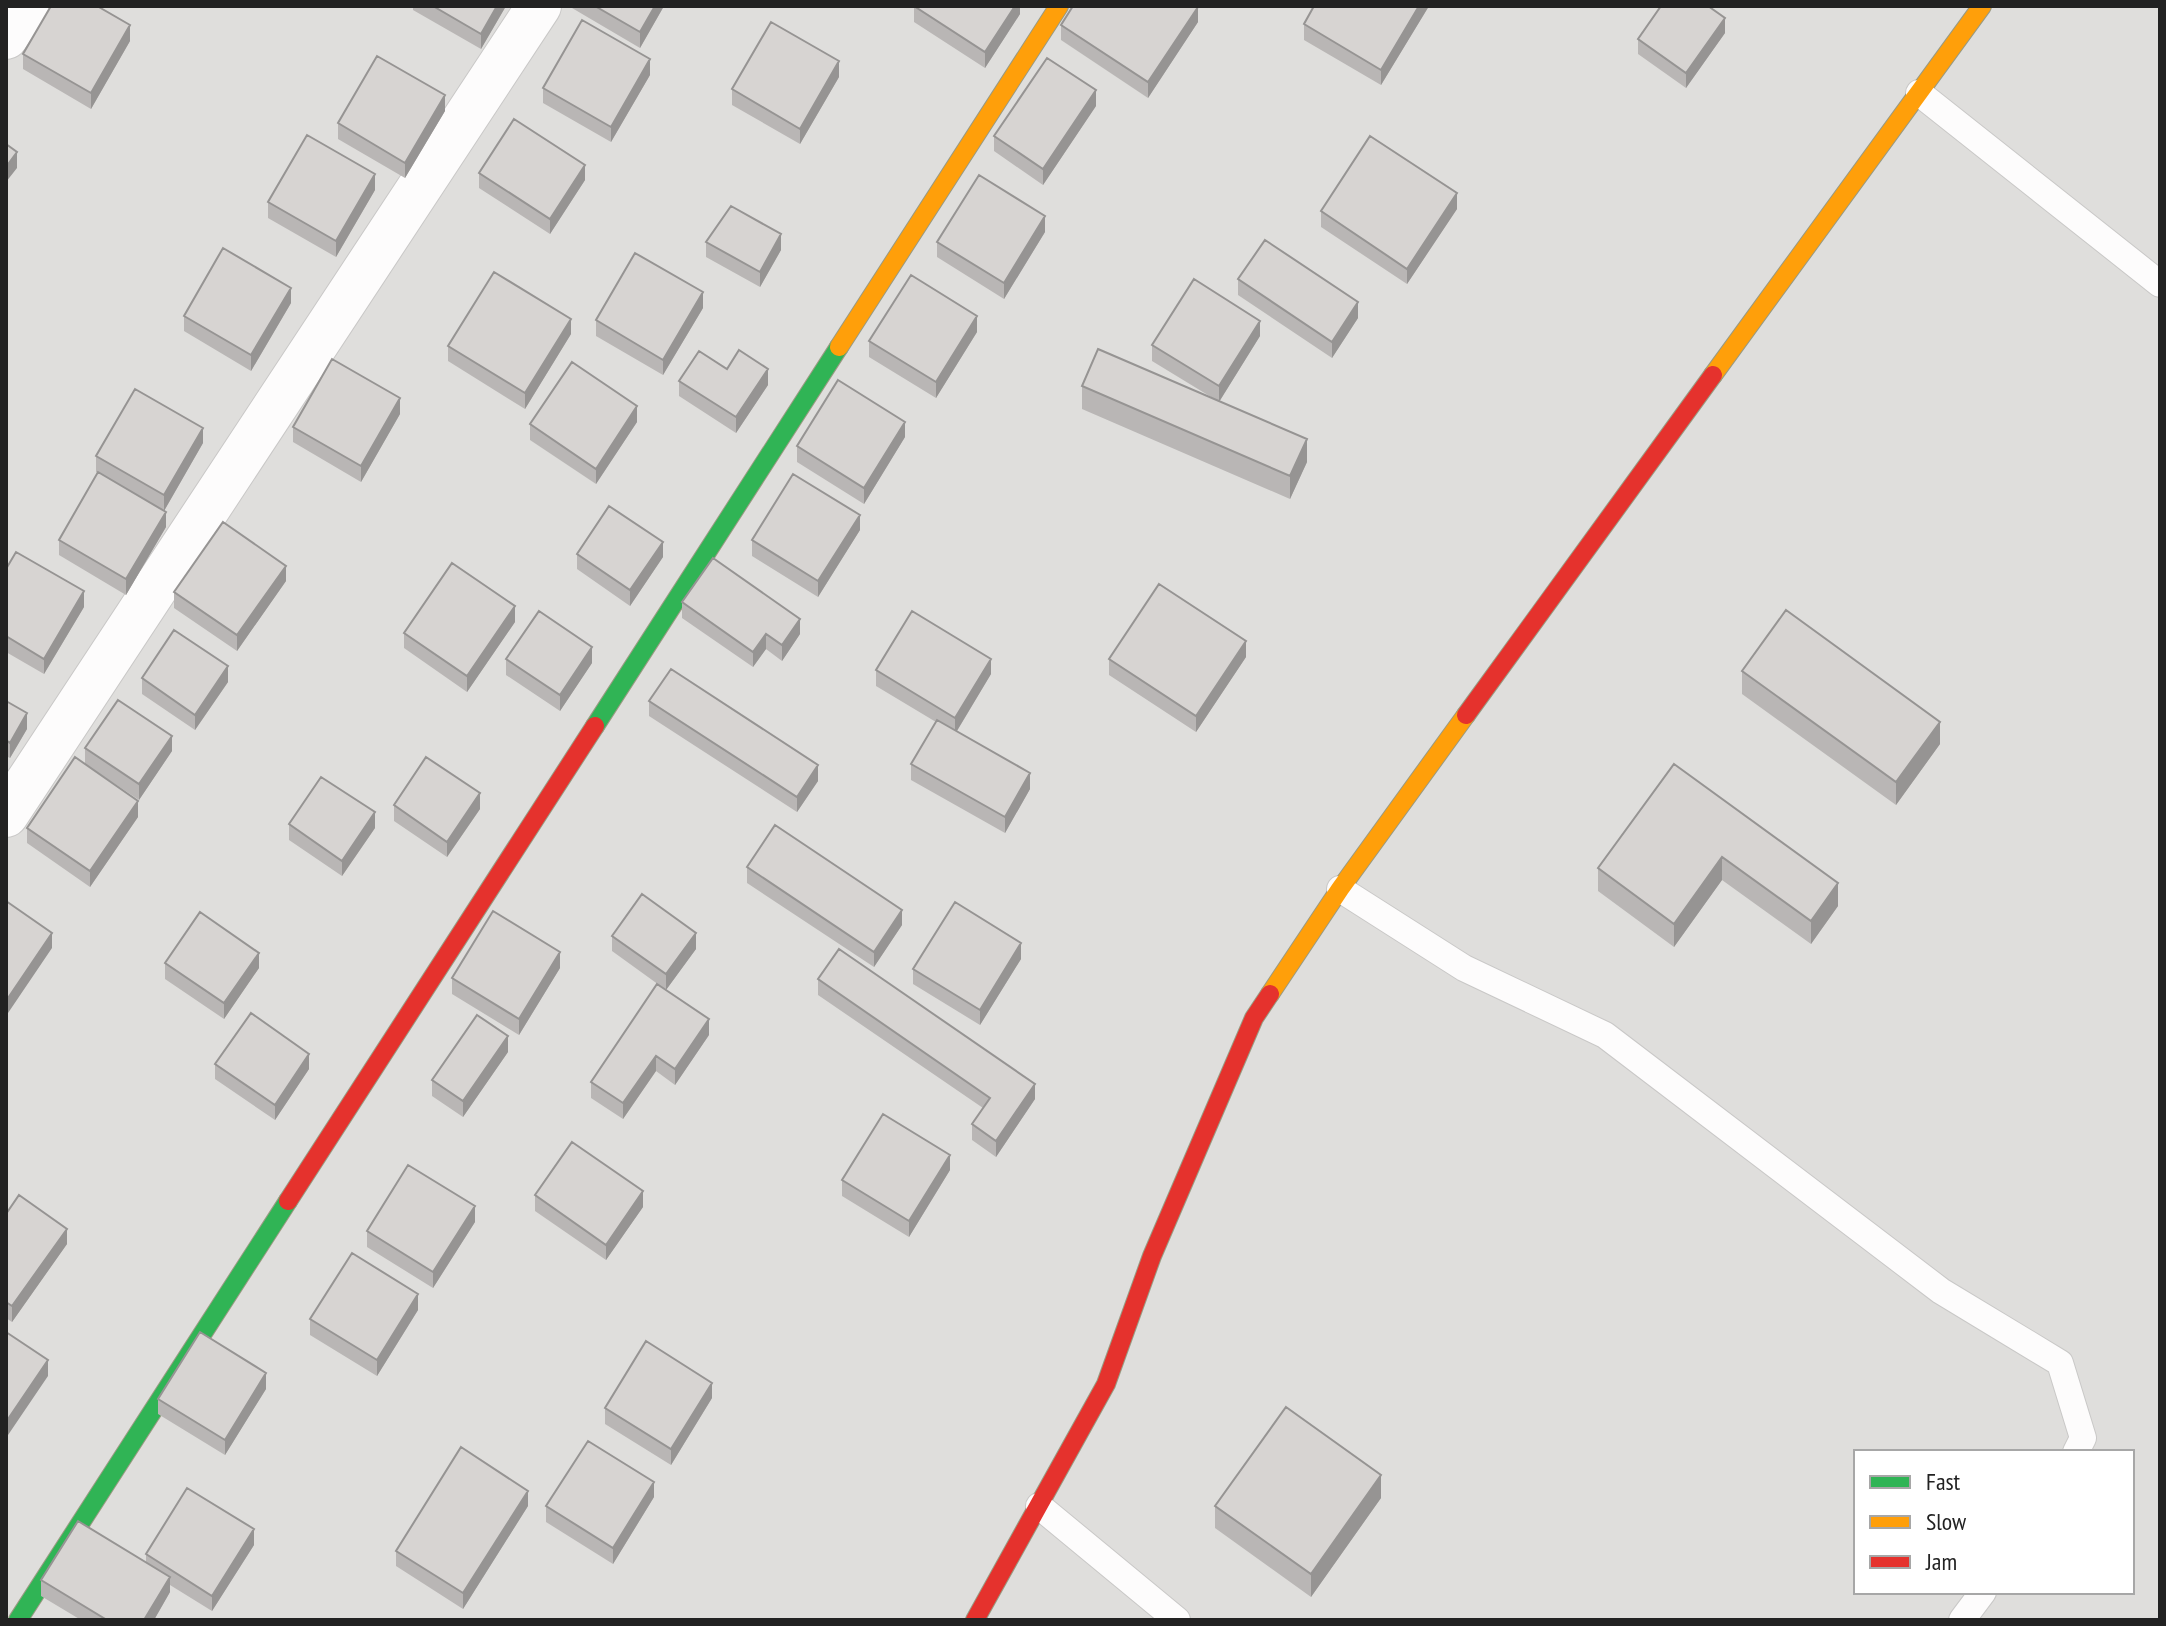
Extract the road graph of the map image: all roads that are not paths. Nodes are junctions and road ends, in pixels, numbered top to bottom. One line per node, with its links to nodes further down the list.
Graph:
1 (27, 6): 5 (street)
2 (539, 6): 8 (street)
3 (1059, 6): 13 (street)
4 (1982, 6): 6 (street)
5 (6, 37)
6 (1919, 93): 7 (lane); 9 (street)
7 (2160, 284)
8 (6, 815)
9 (1340, 889): 10 (lane); 11 (street)
10 (2077, 1450)
11 (1039, 1506): 14 (street); 15 (lane)
12 (1982, 1594): 16 (lane)
13 (18, 1620)
14 (975, 1620)
15 (1177, 1620)
16 (1962, 1620)

